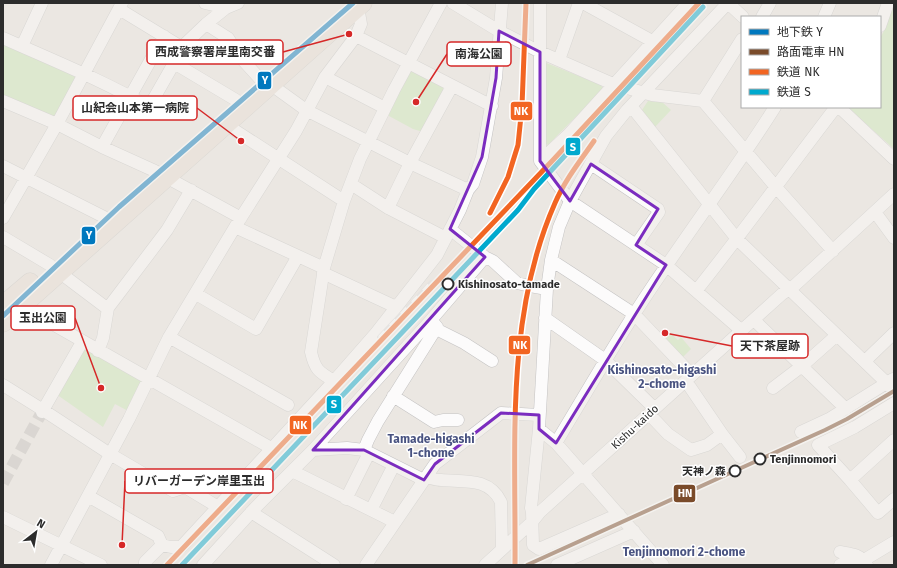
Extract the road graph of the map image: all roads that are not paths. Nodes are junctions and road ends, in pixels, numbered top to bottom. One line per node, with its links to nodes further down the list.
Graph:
1 (42, 3): 29 (street)
2 (206, 3): 17 (street)
3 (238, 3): 17 (street)
4 (441, 3): 34 (street)
5 (453, 3): 23 (street)
6 (502, 3): 23 (street)
7 (540, 3): 31 (street)
8 (579, 3): 32 (street)
9 (583, 3): 27 (street)
10 (688, 3): 27 (street)
11 (728, 3): 18 (street); 40 (street)
12 (770, 3): 19 (street)
13 (830, 3): 20 (street)
14 (888, 3): 21 (street)
15 (355, 4): 25 (street); 37 (highway)
16 (121, 6): 24 (street); 35 (street)
17 (226, 8): 22 (street)
18 (742, 16)
19 (763, 16)
20 (824, 16)
21 (881, 23)
22 (206, 24): 30 (street); 37 (street)
23 (499, 30): 31 (street); 45 (street)
24 (164, 36): 30 (street); 41 (street)
25 (356, 36): 34 (street); 36 (street)
26 (3, 38): 29 (street)
27 (652, 41): 38 (street)
28 (741, 41): 44 (street)
29 (22, 46): 35 (street)
30 (183, 48): 33 (street)
31 (540, 52): 32 (street); 59 (street)
32 (559, 60): 38 (street)
33 (174, 64): 41 (street); 42 (street)
34 (409, 64): 39 (street); 47 (street)
35 (84, 75): 41 (street); 52 (street)
36 (325, 77): 47 (street); 51 (street)
37 (265, 82): 42 (highway); 51 (street); 53 (highway)
38 (613, 84): 40 (street); 59 (street)
39 (452, 86): 45 (street); 60 (street)
40 (643, 93): 44 (street); 46 (street)
41 (130, 96): 55 (street)
42 (236, 100): 63 (highway)
43 (3, 101): 52 (street)
44 (703, 101): 56 (street)
45 (492, 106): 68 (street)
46 (631, 106): 61 (street); 72 (street)
47 (386, 108): 54 (street)
48 (775, 108): 56 (street)
49 (835, 108): 66 (street)
50 (840, 108): 58 (street)
51 (306, 110): 54 (street); 57 (street)
52 (57, 124): 55 (street); 64 (street)
53 (226, 124): 57 (street); 63 (highway)
54 (368, 142): 60 (street); 65 (street)
55 (102, 147): 63 (street)
56 (746, 152): 66 (street); 72 (street)
57 (279, 158): 70 (street); 77 (street)
58 (894, 158)
59 (540, 161): 71 (street)
60 (410, 163): 68 (street); 73 (street)
61 (591, 164): 71 (street); 82 (street)
62 (3, 166): 64 (street)
63 (160, 174): 67 (street); 75 (highway); 88 (highway)
64 (26, 177): 75 (street); 76 (street)
65 (351, 184): 70 (street); 73 (street)
66 (775, 186): 80 (street); 83 (street)
67 (191, 190): 77 (street); 96 (street)
68 (468, 190): 78 (street)
69 (894, 194): 74 (street, Kishu-kaido)
70 (344, 201): 89 (street)
71 (570, 201): 82 (street); 86 (street)
72 (710, 204): 80 (street); 87 (street)
73 (388, 208): 78 (street)
74 (875, 212): 79 (street); 83 (street, Kishu-kaido)
75 (104, 217): 88 (highway)
76 (3, 218)
77 (238, 222): 84 (street); 93 (street)
78 (448, 233): 85 (street); 95 (street)
79 (894, 238)
80 (737, 239): 91 (street); 92 (street)
81 (4, 240): 88 (street)
82 (636, 245): 87 (street)
83 (833, 251): 91 (street, Kishu-kaido)
84 (298, 256): 89 (street); 93 (street)
85 (485, 257): 90 (street); 101 (street)
86 (551, 260): 90 (street); 97 (street)
87 (666, 265): 92 (street); 97 (street)
88 (55, 269): 94 (highway); 96 (street)
89 (324, 270): 95 (street); 114 (street)
90 (547, 289): 98 (street)
91 (789, 289): 99 (street, Kishu-kaido); 104 (street)
92 (696, 291): 102 (street)
93 (196, 294): 105 (street)
94 (9, 302): 100 (highway); 106 (street)
95 (396, 307): 114 (street)
96 (108, 309): 107 (street)
97 (634, 314): 108 (street); 112 (street)
98 (545, 318): 108 (street); 125 (street)
99 (754, 320): 102 (street, Kishu-kaido); 111 (street)
100 (3, 323)
101 (433, 324): 110 (street); 119 (street); 133 (street)
102 (742, 331): 112 (street, Kishu-kaido)
103 (894, 333): 109 (street)
104 (837, 335): 109 (street); 111 (street)
105 (169, 337): 113 (street); 121 (street)
106 (82, 342): 107 (street); 123 (street)
107 (98, 351): 113 (street)
108 (605, 360): 124 (street); 131 (street)
109 (864, 361): 115 (street)
110 (492, 362)
111 (802, 366): 117 (street); 122 (street)
112 (692, 375): 124 (street, Kishu-kaido)
113 (149, 378): 132 (street); 135 (street)
114 (334, 381): 132 (street)
115 (892, 384): 122 (street)
116 (690, 387): 129 (street)
117 (773, 388)
118 (4, 390): 123 (street)
119 (393, 396): 126 (street); 134 (street)
120 (894, 403): 141 (street)
121 (288, 405)
122 (846, 409): 128 (street)
123 (43, 411): 135 (street)
124 (652, 411): 129 (street); 139 (street, Kishu-kaido)
125 (539, 415): 127 (street); 140 (street)
126 (458, 420)
127 (539, 429): 131 (street); 151 (street)
128 (800, 432)
129 (722, 434): 136 (street)
130 (894, 440): 141 (street)
131 (556, 443): 139 (street)
132 (271, 448): 145 (street)
133 (313, 450): 134 (street); 138 (street)
134 (367, 452): 137 (street); 143 (street)
135 (110, 454): 142 (street); 145 (street)
136 (740, 457)
137 (394, 465): 140 (street); 146 (street)
138 (292, 471): 143 (street); 147 (street)
139 (583, 474): 148 (street); 151 (street, Kishu-kaido)
140 (425, 478): 150 (street); 157 (street)
141 (850, 480): 144 (street)
142 (88, 496): 154 (street); 156 (street)
143 (346, 498): 146 (street)
144 (894, 499)
145 (218, 507): 154 (street)
146 (371, 510): 150 (street)
147 (251, 512): 163 (street); 164 (street)
148 (619, 514): 152 (street); 155 (street)
149 (3, 517): 156 (street)
150 (395, 522): 165 (street)
151 (532, 522): 155 (street); 157 (street, Kishu-kaido)
152 (634, 531): 167 (street); 168 (street)
153 (894, 542): 159 (street)
154 (162, 545): 162 (street)
155 (548, 545): 167 (street)
156 (62, 546): 160 (street); 161 (street)
157 (502, 549): 166 (street, Kishu-kaido)
158 (840, 552): 159 (street)
159 (861, 563): 169 (street)
160 (51, 565)
161 (101, 565)
162 (145, 565)
163 (203, 565)
164 (334, 565)
165 (366, 565)
166 (485, 565)
167 (558, 565)
168 (663, 565)
169 (840, 565)

